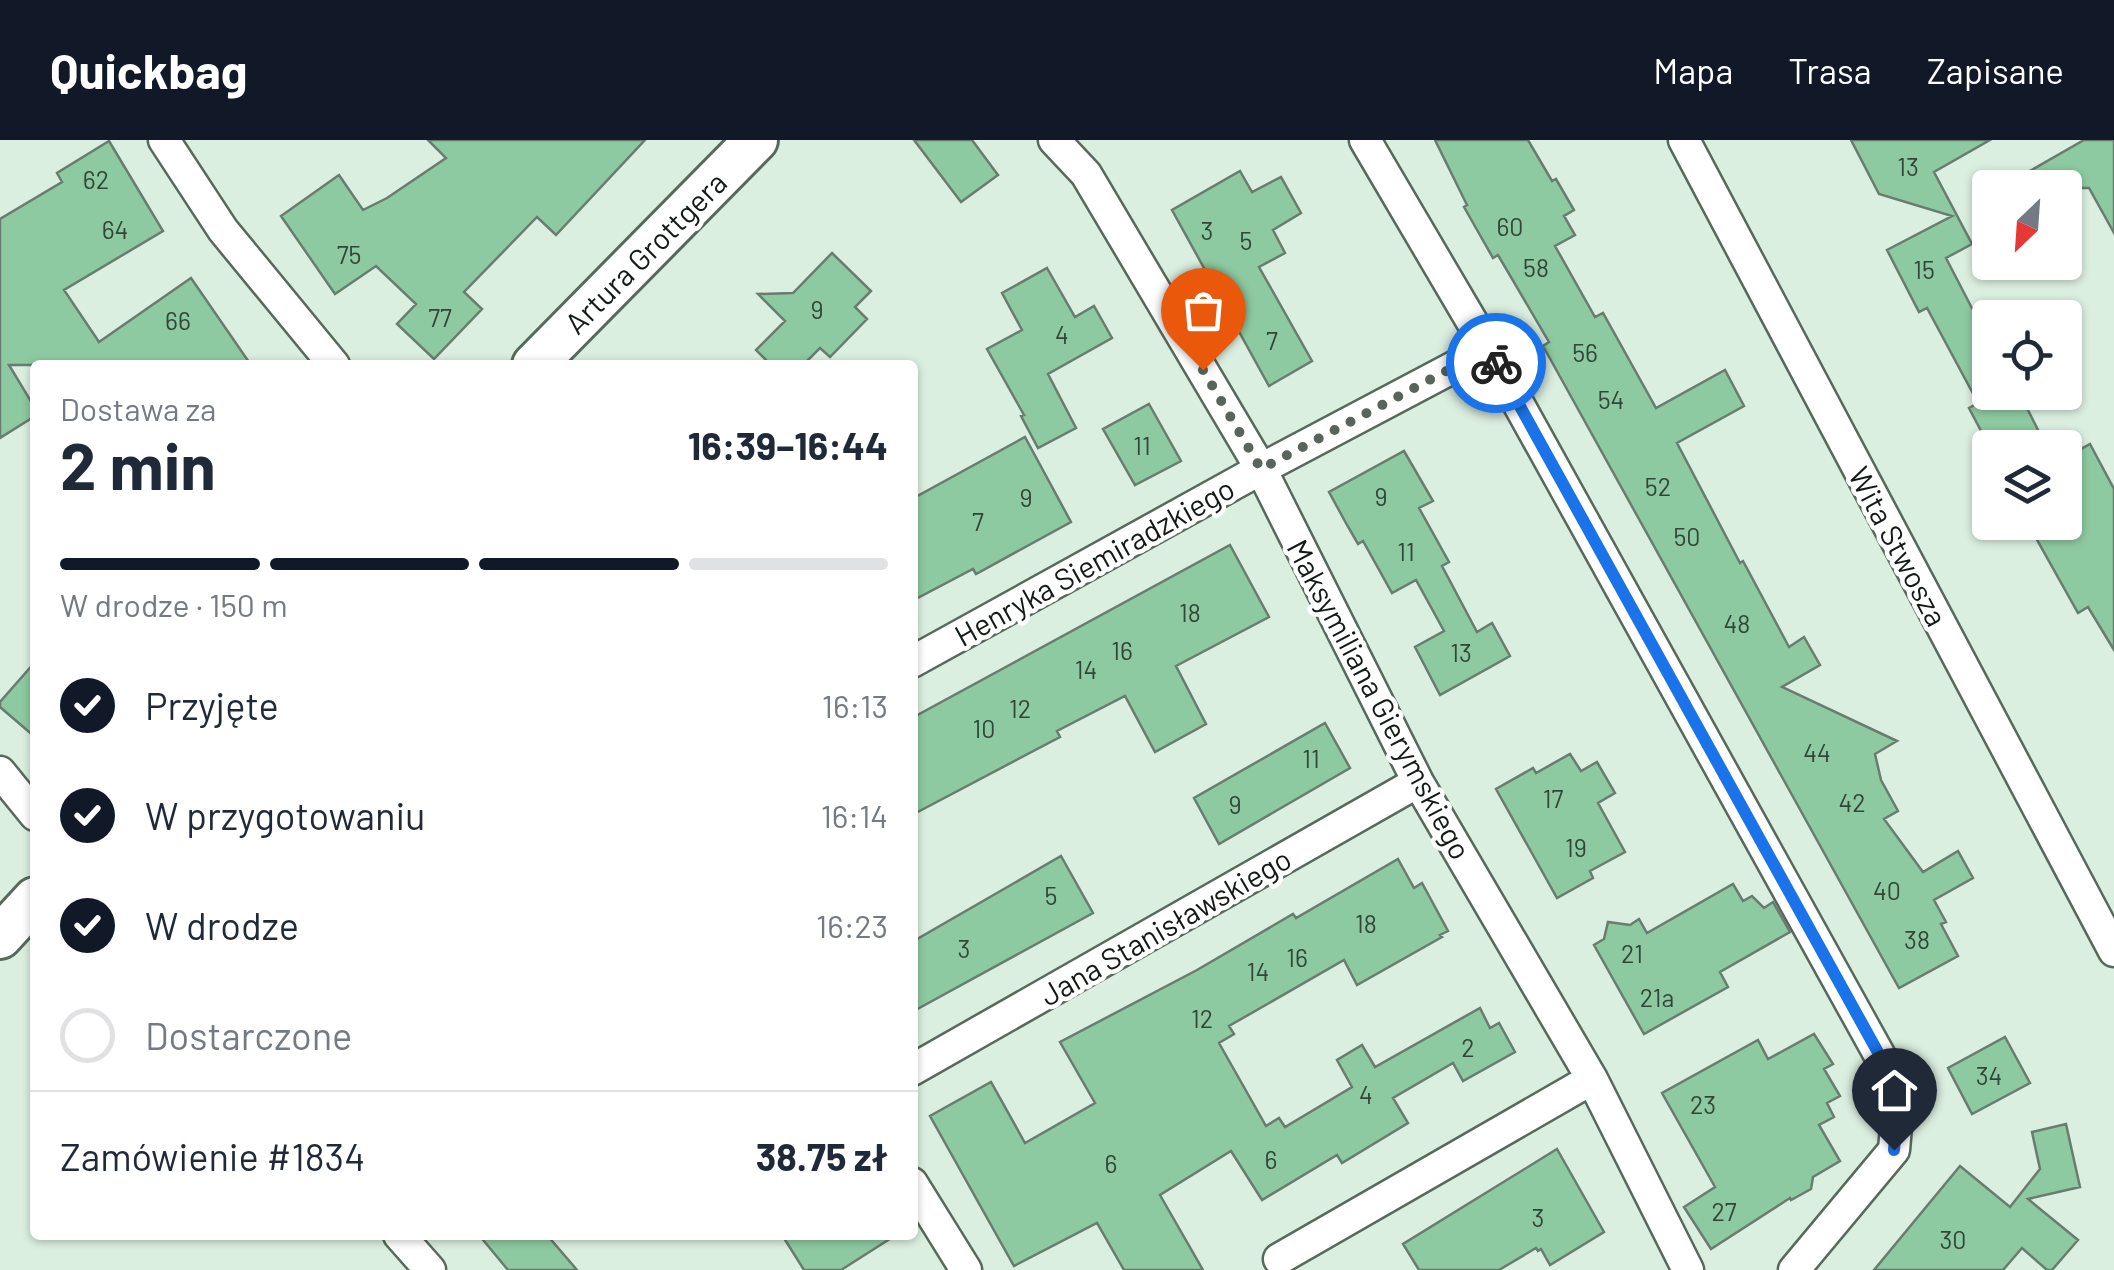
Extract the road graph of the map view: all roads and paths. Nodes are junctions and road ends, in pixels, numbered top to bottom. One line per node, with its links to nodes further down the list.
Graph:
1 (164, 140): 7 (street)
2 (755, 140): 8 (street, Artura Grottgera)
3 (1054, 140): 9 (street, Maksymiliana Gierymskiego)
4 (1364, 140): 6 (street)
5 (1684, 140): 16 (street, Wita Stwosza)
6 (1488, 349): 9 (street, Henryka Siemiradzkiego); 25 (street)
7 (330, 360)
8 (539, 360)
9 (1261, 469): 10 (street, Henryka Siemiradzkiego); 12 (street, Maksymiliana Gierymskiego)
10 (918, 659)
11 (0, 772): 13 (street)
12 (1418, 782): 17 (street, Jana Stanisławskiego); 18 (street, Maksymiliana Gierymskiego)
13 (30, 809)
14 (30, 904): 15 (street)
15 (0, 937)
16 (2114, 951)
17 (918, 1067)
18 (1592, 1079): 21 (street); 24 (street, Maksymiliana Gierymskiego)
19 (918, 1193): 23 (street)
20 (403, 1240): 22 (street)
21 (1279, 1259)
22 (430, 1270)
23 (966, 1270)
24 (1688, 1270)
25 (1794, 1270)

